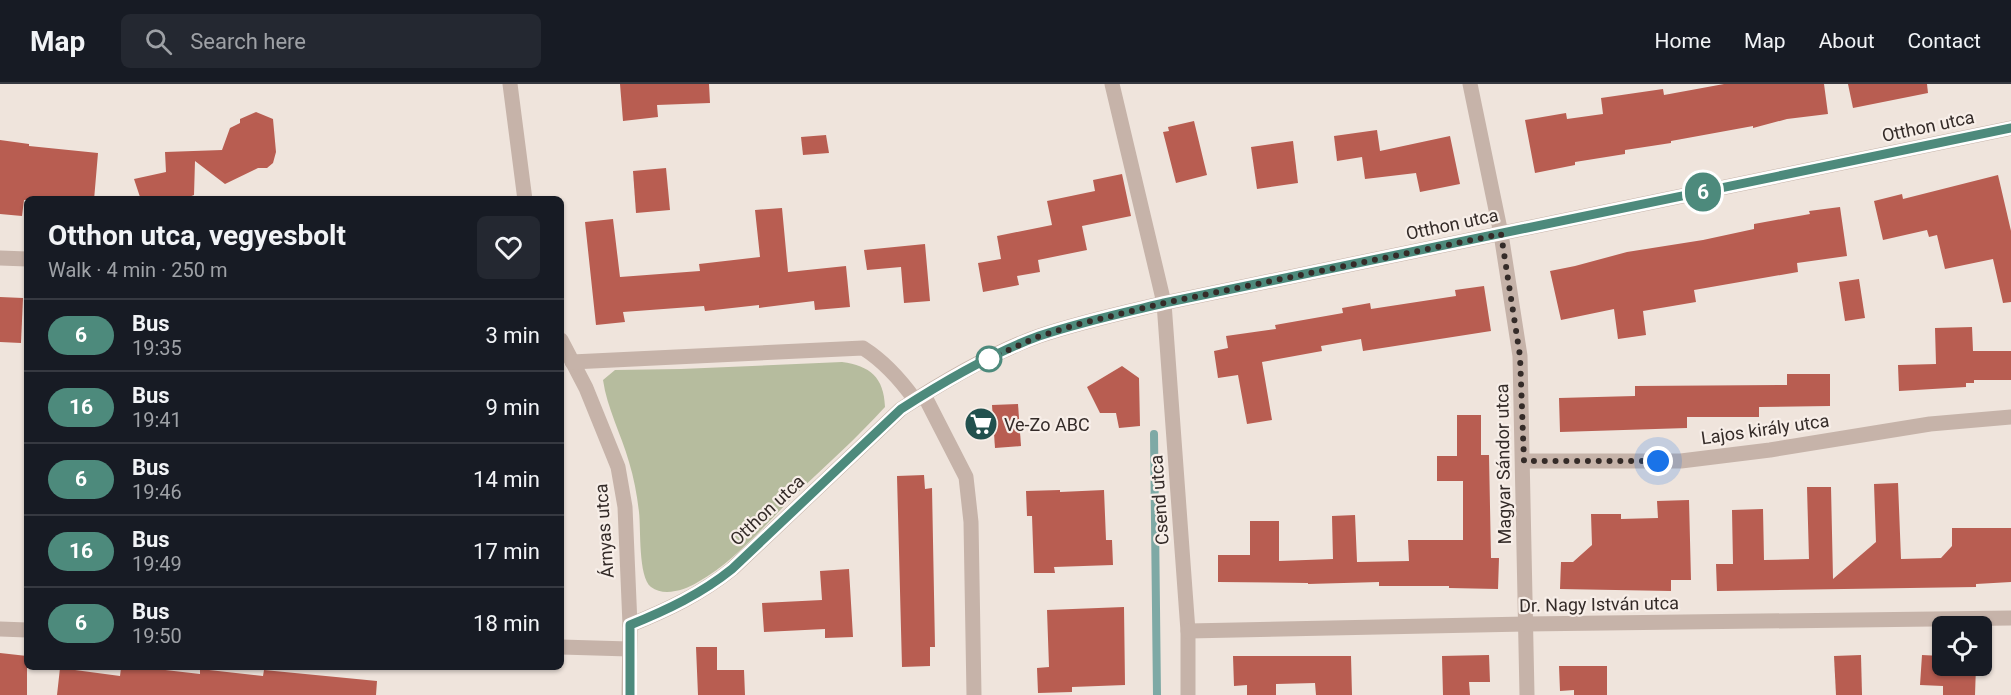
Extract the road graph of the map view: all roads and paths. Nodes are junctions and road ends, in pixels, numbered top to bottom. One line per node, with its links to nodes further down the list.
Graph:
1 (510, 84): 5 (street)
2 (1112, 84): 9 (street, Csend utca)
3 (1470, 84): 6 (street, Magyar Sándor utca)
4 (2011, 129): 6 (street, Otthon utca)
5 (524, 196)
6 (1501, 234): 9 (street, Otthon utca); 14 (street, Magyar Sándor utca)
7 (0, 258): 8 (street)
8 (24, 259)
9 (1164, 303): 12 (street, Otthon utca); 20 (street, Csend utca)
10 (564, 346): 11 (street, Árnyas utca)
11 (572, 362): 12 (street); 17 (street, Árnyas utca)
12 (919, 397): 17 (street, Otthon utca); 24 (street)
13 (2011, 417): 14 (street, Lajos király utca)
14 (1524, 461): 16 (street, Magyar Sándor utca)
15 (2011, 618): 16 (street, Dr. Nagy István utca)
16 (1526, 624): 20 (street, Dr. Nagy István utca); 26 (street, Magyar Sándor utca)
17 (630, 625): 22 (street, Árnyas utca)
18 (0, 629): 19 (street)
19 (24, 630)
20 (1188, 631): 25 (street, Csend utca)
21 (564, 647): 22 (street)
22 (629, 649): 23 (street, Árnyas utca)
23 (630, 695)
24 (974, 695)
25 (1188, 695)
26 (1527, 695)

